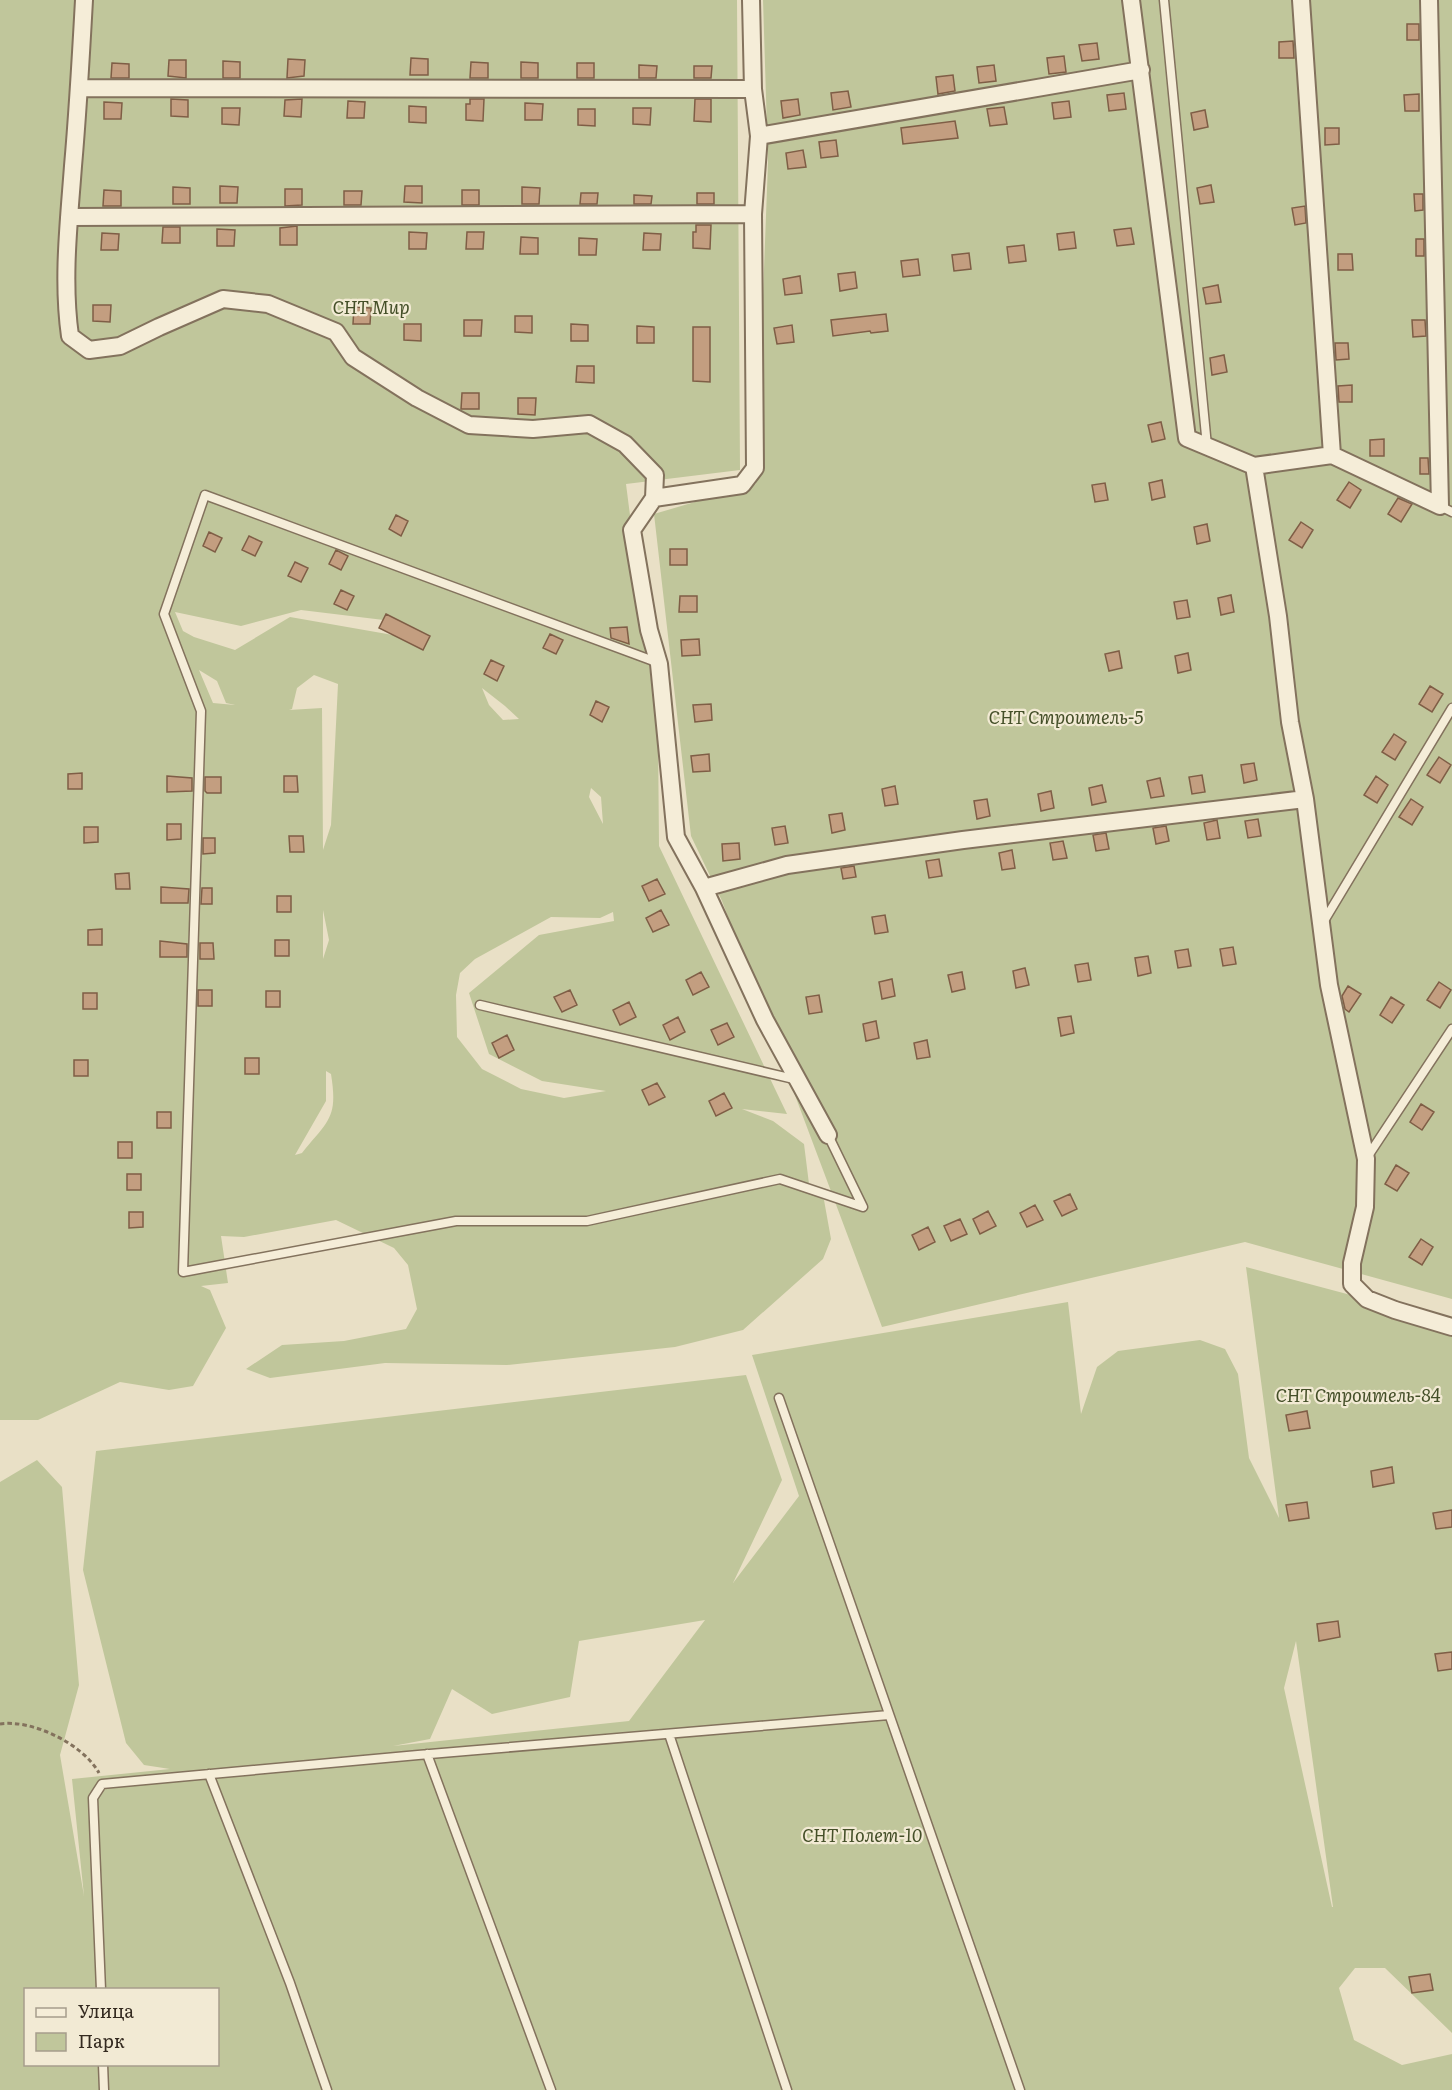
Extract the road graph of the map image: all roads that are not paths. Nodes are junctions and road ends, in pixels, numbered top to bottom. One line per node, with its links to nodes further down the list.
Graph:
1 (84, 0): 8 (street)
2 (751, 0): 9 (street)
3 (1131, 0): 7 (street)
4 (1164, 0): 13 (lane)
5 (1301, 0): 14 (street)
6 (1429, 0): 17 (street)
7 (1141, 70): 10 (street); 13 (street)
8 (79, 88): 9 (street); 12 (street)
9 (753, 89): 10 (street)
10 (759, 136): 11 (street)
11 (753, 214): 12 (street); 16 (street)
12 (69, 217): 16 (street)
13 (1207, 447): 15 (street)
14 (1332, 455): 15 (street); 17 (street)
15 (1254, 466): 20 (street)
16 (654, 498): 18 (street)
17 (1446, 509)
18 (659, 663): 21 (street); 26 (lane)
19 (1452, 708): 22 (lane)
20 (1305, 799): 21 (street); 22 (street)
21 (704, 888): 25 (street)
22 (1321, 924): 27 (street)
23 (480, 1005): 25 (lane)
24 (1452, 1029): 27 (lane)
25 (798, 1080): 26 (street)
26 (828, 1135)
27 (1366, 1159): 28 (street)
28 (1452, 1327)
29 (778, 1398): 30 (lane)
30 (889, 1715): 31 (lane); 40 (lane)
31 (669, 1734): 32 (lane); 39 (lane)
32 (427, 1754): 33 (lane); 38 (lane)
33 (209, 1774): 34 (lane); 37 (lane)
34 (100, 1988)
35 (103, 2066): 36 (lane)
36 (104, 2090)
37 (327, 2090)
38 (551, 2090)
39 (787, 2090)
40 (1020, 2090)

